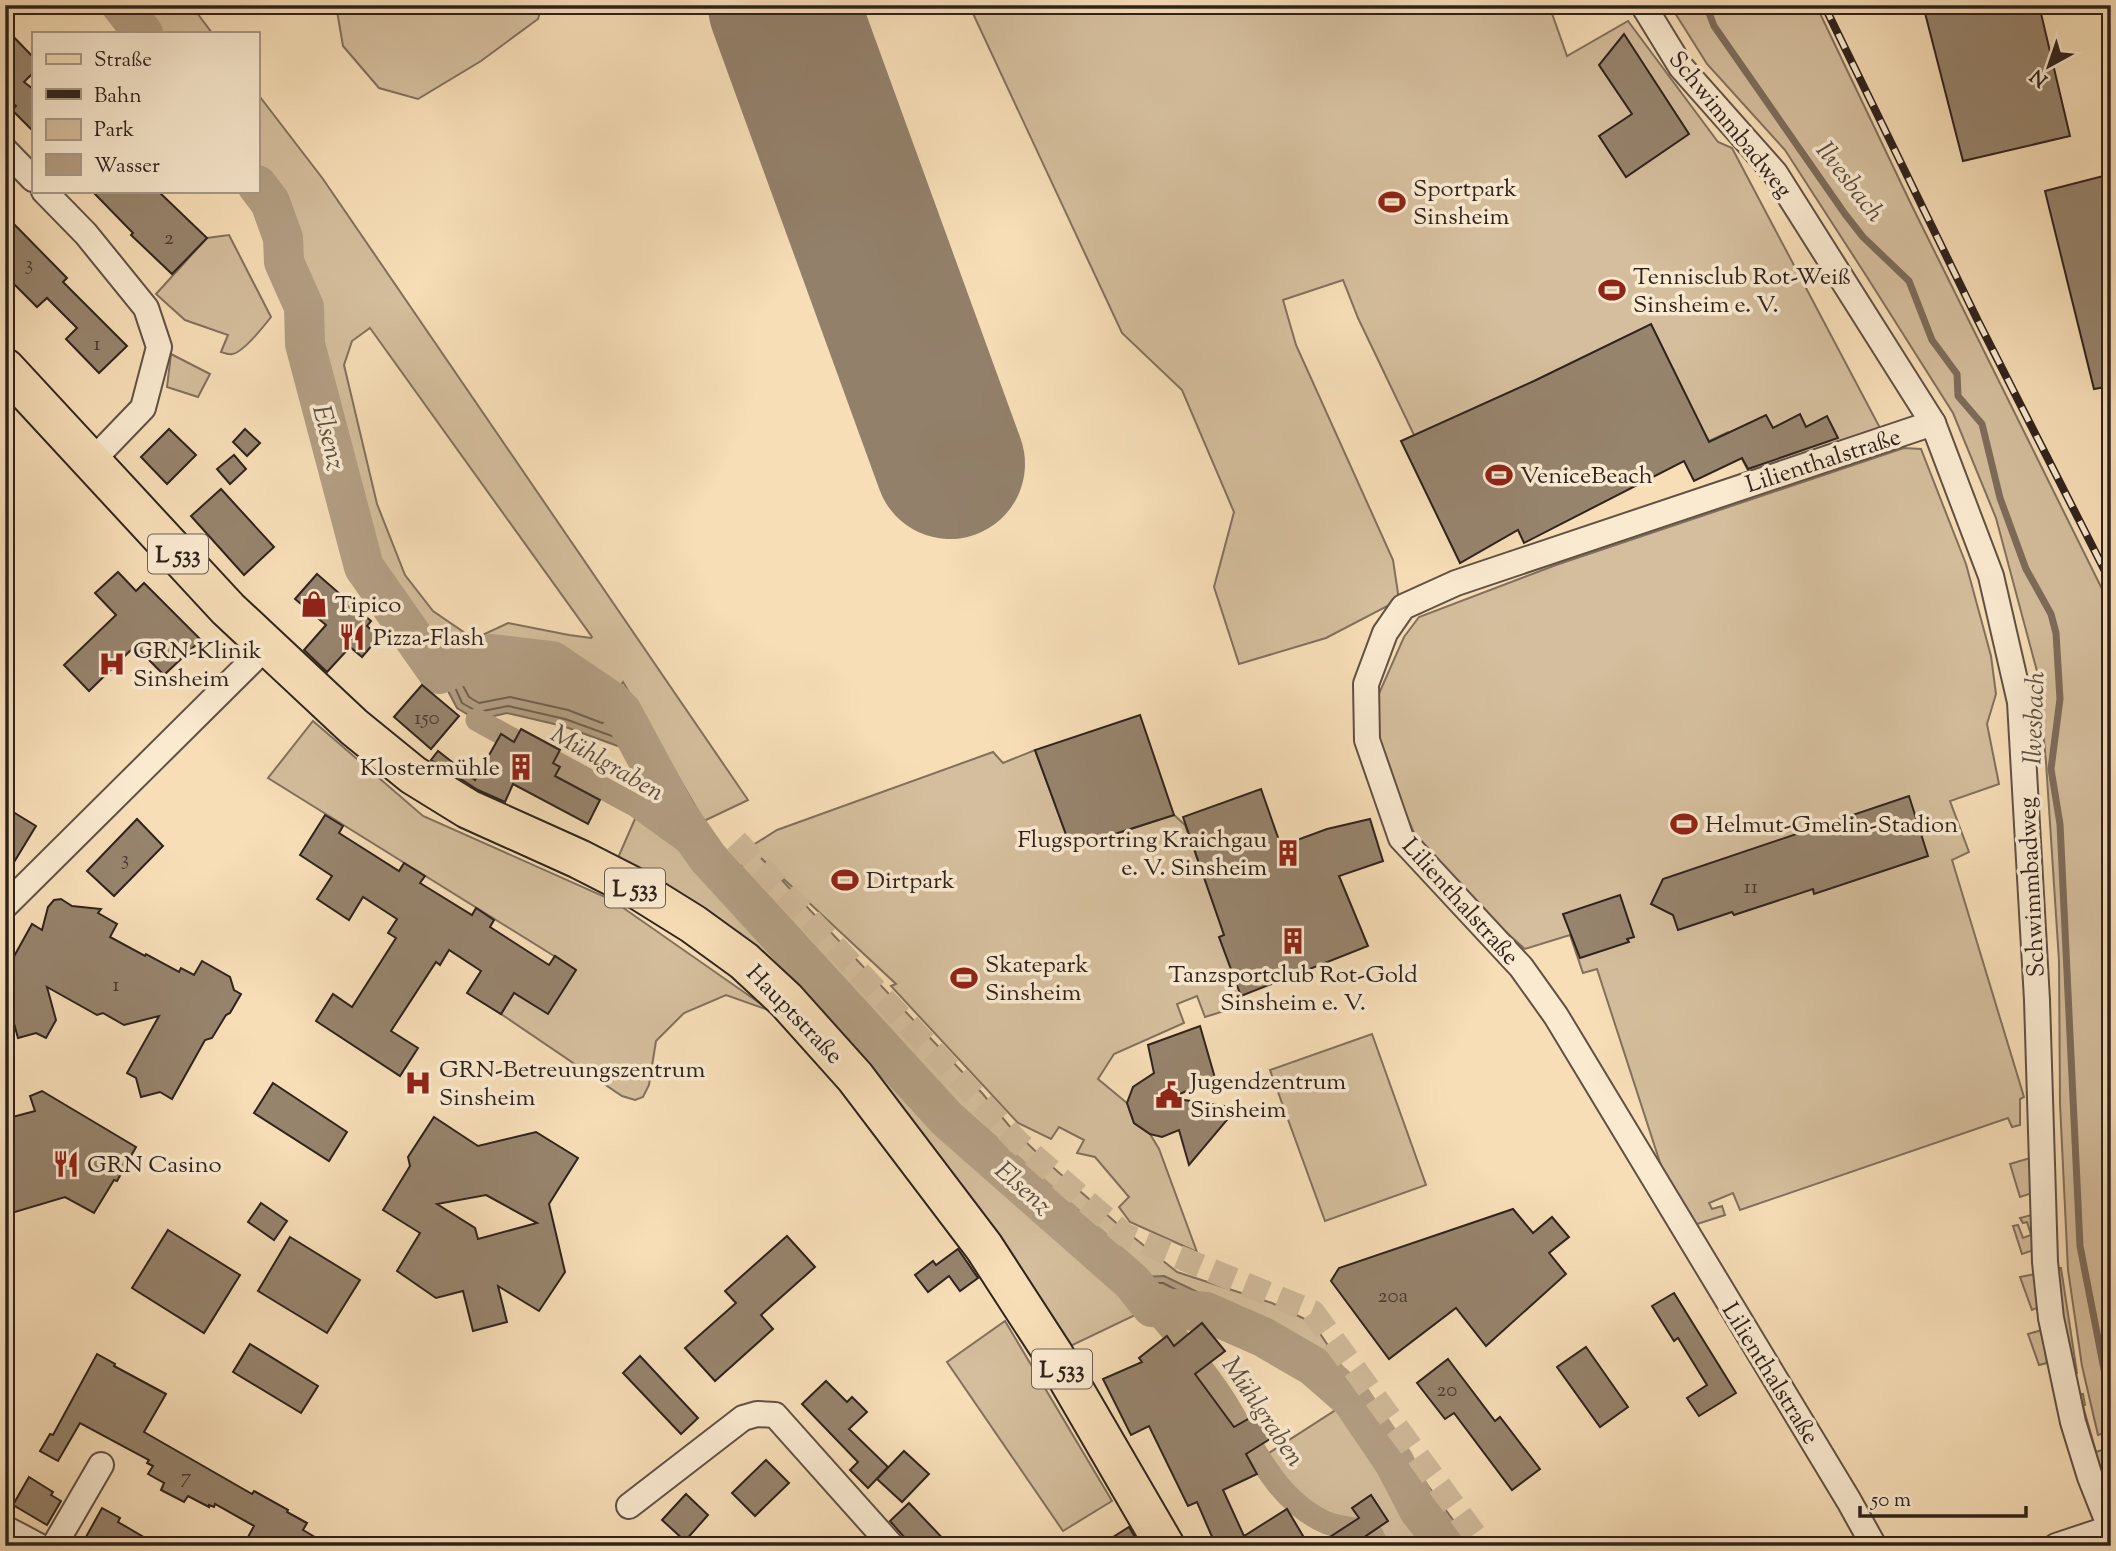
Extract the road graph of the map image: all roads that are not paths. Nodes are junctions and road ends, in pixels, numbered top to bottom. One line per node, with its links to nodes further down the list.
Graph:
1 (1643, 5): 6 (street, Schwimmbadweg)
2 (5, 150): 3 (street)
3 (32, 178)
4 (45, 192): 7 (street)
5 (5, 368): 7 (main road, L 533)
6 (1934, 423): 13 (street, Schwimmbadweg); 18 (street, Lilienthalstraße)
7 (92, 461): 8 (main road, L 533)
8 (266, 647): 9 (street); 17 (main road, Hauptstraße / L 533)
9 (5, 906)
10 (101, 1465): 15 (street)
11 (629, 1506): 16 (street)
12 (5, 1528): 14 (street)
13 (2110, 1529): 19 (street)
14 (39, 1546)
15 (54, 1546)
16 (892, 1546)
17 (1165, 1546)
18 (1874, 1546)
19 (2056, 1546)

